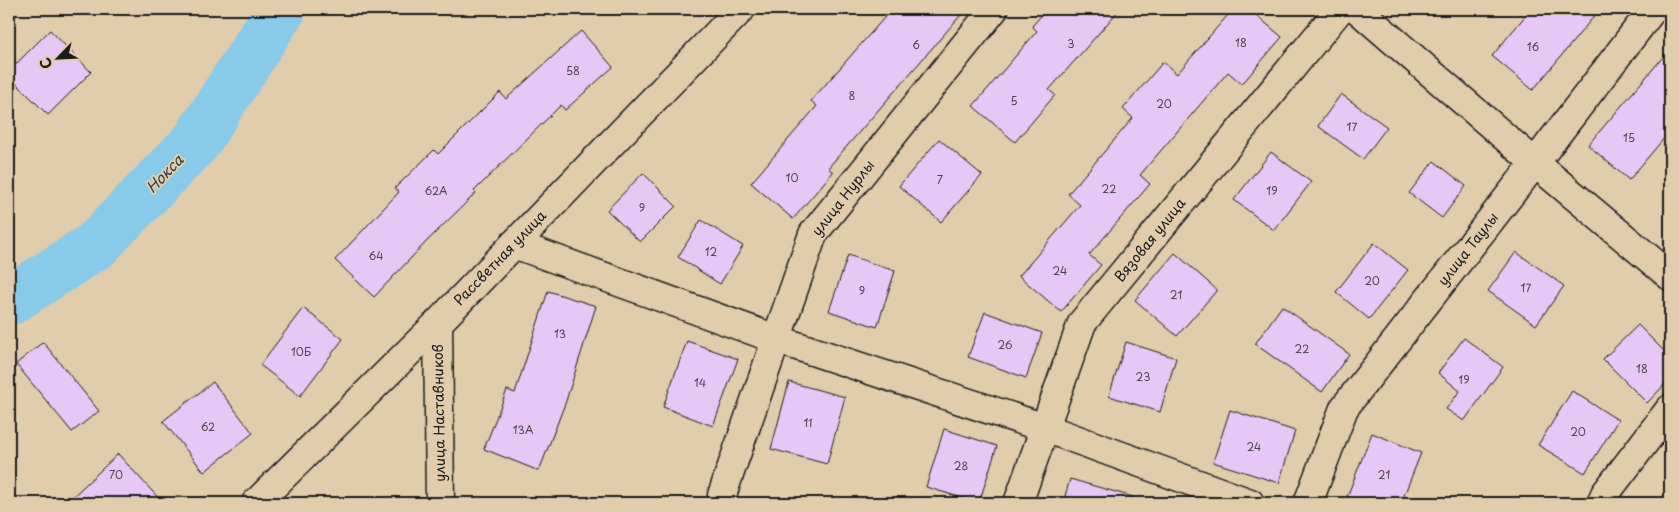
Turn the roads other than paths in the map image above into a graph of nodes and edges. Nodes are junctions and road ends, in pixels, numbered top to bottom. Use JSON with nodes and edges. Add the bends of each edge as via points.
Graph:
{"nodes":[{"id":1,"x":741,"y":9,"type":"edge"},
{"id":2,"x":994,"y":9,"type":"edge"},
{"id":3,"x":1340,"y":9,"type":"edge"},
{"id":4,"x":1357,"y":9,"type":"edge"},
{"id":5,"x":1653,"y":9,"type":"edge"},
{"id":6,"x":1535,"y":164,"type":"junction"},
{"id":7,"x":514,"y":244,"type":"junction"},
{"id":8,"x":1670,"y":276,"type":"edge"},
{"id":9,"x":438,"y":323,"type":"junction"},
{"id":10,"x":776,"y":339,"type":"junction"},
{"id":11,"x":1670,"y":409,"type":"edge"},
{"id":12,"x":1045,"y":428,"type":"junction"},
{"id":13,"x":256,"y":503,"type":"edge"},
{"id":14,"x":440,"y":503,"type":"edge"},
{"id":15,"x":722,"y":503,"type":"edge"},
{"id":16,"x":1018,"y":503,"type":"edge"},
{"id":17,"x":1250,"y":503,"type":"edge"},
{"id":18,"x":1308,"y":503,"type":"edge"},
{"id":19,"x":1601,"y":503,"type":"edge"}],
"edges":[{"from":1,"to":7,"type":"street","name":"Рассветная улица"},
{"from":2,"to":10,"type":"street","name":"улица Нурлы","via":[[813,234]]},
{"from":3,"to":12,"type":"street","name":"Вязовая улица","via":[[1082,323]]},
{"from":4,"to":6,"type":"street"},
{"from":5,"to":6,"type":"street","name":"улица Таулы"},
{"from":6,"to":8,"type":"street"},
{"from":6,"to":18,"type":"street","name":"улица Таулы","via":[[1344,408]]},
{"from":7,"to":9,"type":"street","name":"Рассветная улица"},
{"from":7,"to":10,"type":"street"},
{"from":9,"to":13,"type":"street","name":"Рассветная улица"},
{"from":9,"to":14,"type":"street","name":"улица Наставников"},
{"from":10,"to":12,"type":"street"},
{"from":10,"to":15,"type":"street","name":"улица Нурлы","via":[[722,495]]},
{"from":11,"to":19,"type":"street","via":[[1604,494]]},
{"from":12,"to":16,"type":"street","name":"Вязовая улица"},
{"from":12,"to":17,"type":"street"}]}
